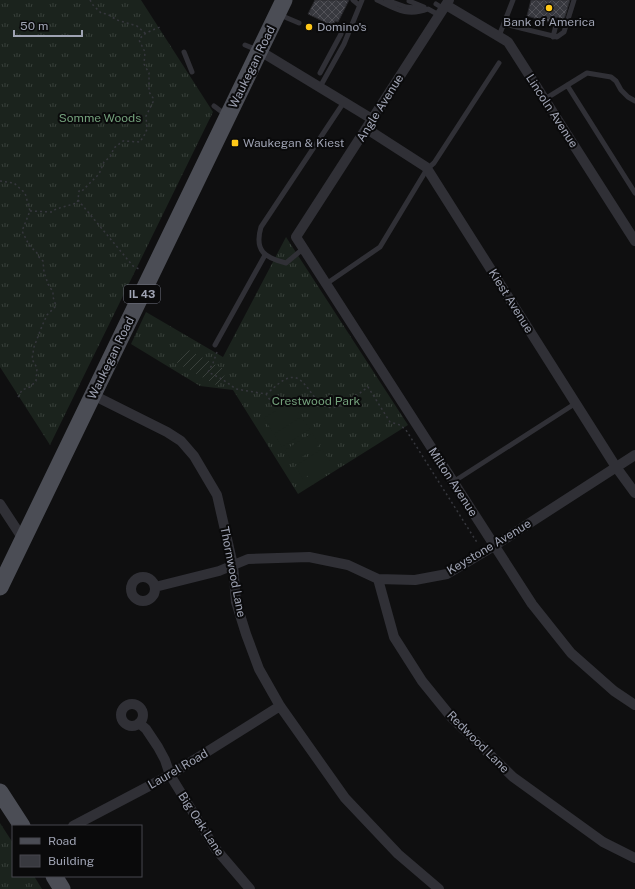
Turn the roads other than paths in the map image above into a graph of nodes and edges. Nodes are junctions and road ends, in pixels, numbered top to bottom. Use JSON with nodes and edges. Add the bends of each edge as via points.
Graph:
{"nodes":[{"id":1,"x":377,"y":0,"type":"edge"},
{"id":2,"x":386,"y":0,"type":"edge"},
{"id":3,"x":409,"y":0,"type":"edge"},
{"id":4,"x":424,"y":0,"type":"edge"},
{"id":5,"x":513,"y":0,"type":"edge"},
{"id":6,"x":574,"y":0,"type":"edge"},
{"id":7,"x":357,"y":3,"type":"edge"},
{"id":8,"x":443,"y":6,"type":"edge"},
{"id":9,"x":281,"y":7,"type":"edge"},
{"id":10,"x":428,"y":9,"type":"junction"},
{"id":11,"x":557,"y":21,"type":"dead end"},
{"id":12,"x":299,"y":23,"type":"dead end"},
{"id":13,"x":504,"y":24,"type":"junction"},
{"id":14,"x":341,"y":34,"type":"dead end"},
{"id":15,"x":499,"y":36,"type":"junction"},
{"id":16,"x":553,"y":37,"type":"junction"},
{"id":17,"x":252,"y":48,"type":"junction"},
{"id":18,"x":184,"y":52,"type":"dead end"},
{"id":19,"x":499,"y":63,"type":"dead end"},
{"id":20,"x":192,"y":72,"type":"dead end"},
{"id":21,"x":320,"y":73,"type":"dead end"},
{"id":22,"x":567,"y":85,"type":"junction"},
{"id":23,"x":320,"y":87,"type":"junction"},
{"id":24,"x":545,"y":99,"type":"junction"},
{"id":25,"x":635,"y":101,"type":"edge"},
{"id":26,"x":344,"y":102,"type":"junction"},
{"id":27,"x":214,"y":106,"type":"dead end"},
{"id":28,"x":228,"y":116,"type":"junction"},
{"id":29,"x":372,"y":119,"type":"junction"},
{"id":30,"x":367,"y":129,"type":"junction"},
{"id":31,"x":428,"y":169,"type":"junction"},
{"id":32,"x":635,"y":193,"type":"edge"},
{"id":33,"x":296,"y":237,"type":"joint"},
{"id":34,"x":635,"y":241,"type":"edge"},
{"id":35,"x":304,"y":248,"type":"junction"},
{"id":36,"x":265,"y":255,"type":"junction"},
{"id":37,"x":326,"y":284,"type":"junction"},
{"id":38,"x":215,"y":345,"type":"road end"},
{"id":39,"x":93,"y":395,"type":"junction"},
{"id":40,"x":576,"y":403,"type":"junction"},
{"id":41,"x":635,"y":455,"type":"edge"},
{"id":42,"x":616,"y":467,"type":"junction"},
{"id":43,"x":453,"y":482,"type":"junction"},
{"id":44,"x":635,"y":493,"type":"edge"},
{"id":45,"x":0,"y":504,"type":"edge"},
{"id":46,"x":23,"y":539,"type":"junction"},
{"id":47,"x":494,"y":546,"type":"junction"},
{"id":48,"x":233,"y":565,"type":"junction"},
{"id":49,"x":378,"y":578,"type":"junction"},
{"id":50,"x":0,"y":587,"type":"edge"},
{"id":51,"x":155,"y":587,"type":"dead end"},
{"id":52,"x":635,"y":705,"type":"edge"},
{"id":53,"x":280,"y":706,"type":"junction"},
{"id":54,"x":139,"y":723,"type":"dead end"},
{"id":55,"x":170,"y":775,"type":"junction"},
{"id":56,"x":0,"y":792,"type":"edge"},
{"id":57,"x":21,"y":825,"type":"edge"},
{"id":58,"x":75,"y":825,"type":"edge"},
{"id":59,"x":635,"y":858,"type":"edge"},
{"id":60,"x":55,"y":877,"type":"edge"},
{"id":61,"x":62,"y":889,"type":"edge"},
{"id":62,"x":250,"y":889,"type":"edge"},
{"id":63,"x":439,"y":889,"type":"edge"}],
"edges":[{"from":1,"to":10,"type":"lane","via":[[406,12],[418,13]]},
{"from":2,"to":10,"type":"lane","via":[[406,7]]},
{"from":3,"to":10,"type":"lane"},
{"from":4,"to":10,"type":"lane","via":[[424,5]]},
{"from":5,"to":13,"type":"lane"},
{"from":6,"to":16,"type":"lane","via":[[564,32]]},
{"from":7,"to":23,"type":"lane","via":[[344,44]]},
{"from":8,"to":10,"type":"lane"},
{"from":8,"to":15,"type":"street","name":"Lincoln Avenue"},
{"from":8,"to":29,"type":"street","name":"Angle Avenue"},
{"from":9,"to":12,"type":"lane"},
{"from":9,"to":17,"type":"main road","name":"Waukegan Road","number":"IL 43"},
{"from":11,"to":16,"type":"lane"},
{"from":13,"to":15,"type":"lane"},
{"from":13,"to":16,"type":"lane"},
{"from":14,"to":21,"type":"lane"},
{"from":15,"to":24,"type":"street","name":"Lincoln Avenue","via":[[508,42]]},
{"from":17,"to":23,"type":"street"},
{"from":17,"to":28,"type":"main road","name":"Waukegan Road","number":"IL 43"},
{"from":18,"to":20,"type":"lane"},
{"from":19,"to":31,"type":"lane"},
{"from":22,"to":24,"type":"lane"},
{"from":22,"to":25,"type":"lane","via":[[588,73],[611,77],[628,97]]},
{"from":22,"to":32,"type":"lane"},
{"from":23,"to":26,"type":"street"},
{"from":24,"to":34,"type":"street","name":"Lincoln Avenue"},
{"from":26,"to":29,"type":"street"},
{"from":26,"to":36,"type":"lane","via":[[261,227],[258,236]]},
{"from":27,"to":28,"type":"lane"},
{"from":28,"to":39,"type":"main road","name":"Waukegan Road","number":"IL 43"},
{"from":29,"to":30,"type":"street","name":"Angle Avenue"},
{"from":30,"to":31,"type":"street","name":"Kiest Avenue"},
{"from":30,"to":33,"type":"street","name":"Angle Avenue"},
{"from":31,"to":37,"type":"lane","via":[[380,247]]},
{"from":31,"to":40,"type":"street","name":"Kiest Avenue"},
{"from":33,"to":35,"type":"street","name":"Milton Avenue"},
{"from":35,"to":36,"type":"lane","via":[[286,263]]},
{"from":35,"to":37,"type":"street","name":"Milton Avenue"},
{"from":36,"to":38,"type":"lane"},
{"from":37,"to":43,"type":"street","name":"Milton Avenue"},
{"from":39,"to":46,"type":"main road","name":"Waukegan Road","number":"IL 43"},
{"from":39,"to":48,"type":"street","name":"Thornwood Lane","via":[[168,432],[181,441],[194,456],[217,496]]},
{"from":40,"to":42,"type":"street","name":"Kiest Avenue"},
{"from":40,"to":43,"type":"lane"},
{"from":41,"to":42,"type":"street","name":"Keystone Avenue"},
{"from":42,"to":44,"type":"street","name":"Kiest Avenue"},
{"from":42,"to":47,"type":"street","name":"Keystone Avenue"},
{"from":43,"to":47,"type":"street","name":"Milton Avenue"},
{"from":45,"to":46,"type":"street"},
{"from":46,"to":50,"type":"main road","name":"Waukegan Road","number":"IL 43"},
{"from":47,"to":49,"type":"street","name":"Keystone Avenue","via":[[447,574],[415,580]]},
{"from":47,"to":52,"type":"street","name":"Milton Avenue","via":[[532,604],[571,653],[614,691]]},
{"from":48,"to":49,"type":"street","name":"Keystone Avenue","via":[[248,559],[309,557],[348,565]]},
{"from":48,"to":51,"type":"street","name":"Keystone Avenue"},
{"from":48,"to":53,"type":"street","name":"Thornwood Lane","via":[[236,602],[246,634],[259,669]]},
{"from":49,"to":59,"type":"street","name":"Redwood Lane","via":[[394,637],[422,681],[452,718],[513,777],[603,842]]},
{"from":53,"to":55,"type":"street","name":"Laurel Road"},
{"from":53,"to":63,"type":"street","name":"Thornwood Lane","via":[[345,798],[398,854]]},
{"from":54,"to":55,"type":"street","name":"Big Oak Lane","via":[[158,747]]},
{"from":55,"to":58,"type":"street","name":"Laurel Road"},
{"from":55,"to":62,"type":"street","name":"Big Oak Lane","via":[[215,848]]},
{"from":56,"to":57,"type":"main road"},
{"from":60,"to":61,"type":"main road"}]}
